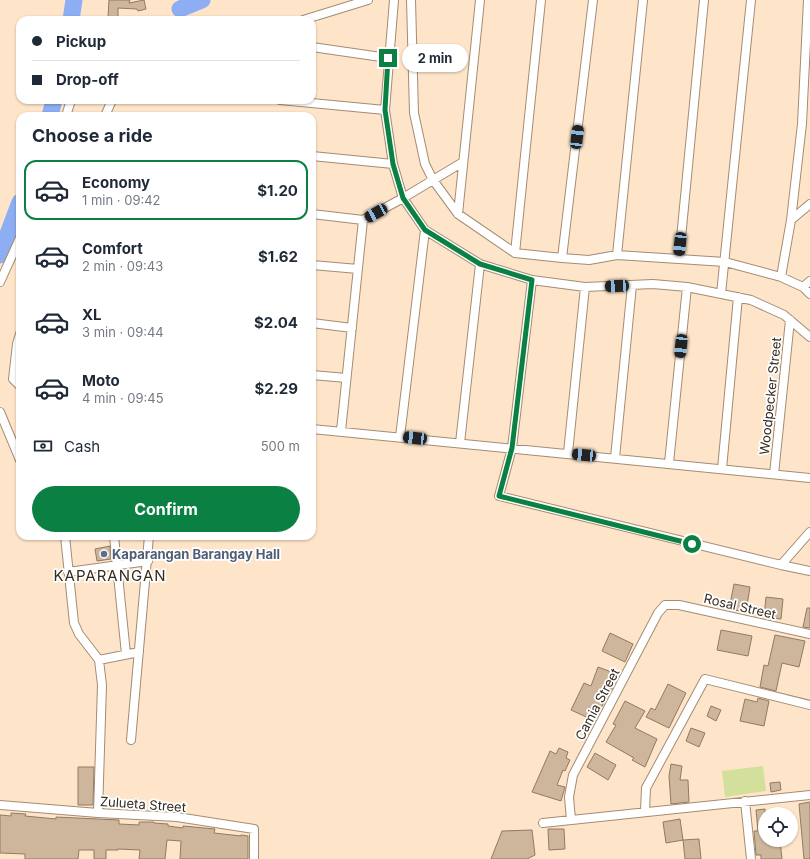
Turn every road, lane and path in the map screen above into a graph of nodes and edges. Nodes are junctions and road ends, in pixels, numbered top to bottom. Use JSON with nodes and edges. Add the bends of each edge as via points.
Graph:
{"nodes":[{"id":1,"x":368,"y":0,"type":"edge"},
{"id":2,"x":394,"y":0,"type":"edge"},
{"id":3,"x":411,"y":0,"type":"edge"},
{"id":4,"x":480,"y":0,"type":"edge"},
{"id":5,"x":540,"y":0,"type":"edge"},
{"id":6,"x":593,"y":0,"type":"edge"},
{"id":7,"x":643,"y":0,"type":"edge"},
{"id":8,"x":704,"y":0,"type":"edge"},
{"id":9,"x":751,"y":0,"type":"edge"},
{"id":10,"x":808,"y":0,"type":"edge"},
{"id":11,"x":316,"y":16,"type":"edge"},
{"id":12,"x":316,"y":48,"type":"edge"},
{"id":13,"x":388,"y":58,"type":"junction"},
{"id":14,"x":316,"y":103,"type":"edge"},
{"id":15,"x":385,"y":110,"type":"junction"},
{"id":16,"x":802,"y":124,"type":"junction"},
{"id":17,"x":810,"y":129,"type":"edge"},
{"id":18,"x":316,"y":156,"type":"edge"},
{"id":19,"x":463,"y":162,"type":"junction"},
{"id":20,"x":393,"y":164,"type":"junction"},
{"id":21,"x":432,"y":180,"type":"junction"},
{"id":22,"x":403,"y":198,"type":"junction"},
{"id":23,"x":810,"y":204,"type":"edge"},
{"id":24,"x":316,"y":214,"type":"edge"},
{"id":25,"x":458,"y":214,"type":"junction"},
{"id":26,"x":363,"y":220,"type":"junction"},
{"id":27,"x":791,"y":220,"type":"junction"},
{"id":28,"x":425,"y":230,"type":"junction"},
{"id":29,"x":16,"y":247,"type":"edge"},
{"id":30,"x":515,"y":253,"type":"junction"},
{"id":31,"x":617,"y":255,"type":"junction"},
{"id":32,"x":562,"y":258,"type":"junction"},
{"id":33,"x":679,"y":259,"type":"junction"},
{"id":34,"x":725,"y":262,"type":"junction"},
{"id":35,"x":480,"y":264,"type":"junction"},
{"id":36,"x":316,"y":265,"type":"edge"},
{"id":37,"x":358,"y":269,"type":"junction"},
{"id":38,"x":781,"y":277,"type":"junction"},
{"id":39,"x":532,"y":280,"type":"junction"},
{"id":40,"x":810,"y":281,"type":"edge"},
{"id":41,"x":0,"y":282,"type":"edge"},
{"id":42,"x":632,"y":285,"type":"junction"},
{"id":43,"x":585,"y":287,"type":"junction"},
{"id":44,"x":687,"y":287,"type":"junction"},
{"id":45,"x":803,"y":287,"type":"junction"},
{"id":46,"x":721,"y":294,"type":"junction"},
{"id":47,"x":810,"y":294,"type":"edge"},
{"id":48,"x":738,"y":298,"type":"junction"},
{"id":49,"x":790,"y":320,"type":"junction"},
{"id":50,"x":316,"y":324,"type":"edge"},
{"id":51,"x":352,"y":328,"type":"junction"},
{"id":52,"x":810,"y":337,"type":"edge"},
{"id":53,"x":16,"y":362,"type":"edge"},
{"id":54,"x":316,"y":375,"type":"edge"},
{"id":55,"x":346,"y":378,"type":"junction"},
{"id":56,"x":16,"y":381,"type":"edge"},
{"id":57,"x":0,"y":412,"type":"edge"},
{"id":58,"x":316,"y":428,"type":"edge"},
{"id":59,"x":341,"y":431,"type":"junction"},
{"id":60,"x":400,"y":437,"type":"junction"},
{"id":61,"x":460,"y":443,"type":"junction"},
{"id":62,"x":512,"y":448,"type":"junction"},
{"id":63,"x":16,"y":450,"type":"edge"},
{"id":64,"x":568,"y":454,"type":"junction"},
{"id":65,"x":615,"y":458,"type":"junction"},
{"id":66,"x":669,"y":464,"type":"junction"},
{"id":67,"x":722,"y":469,"type":"junction"},
{"id":68,"x":774,"y":474,"type":"junction"},
{"id":69,"x":810,"y":478,"type":"edge"},
{"id":70,"x":810,"y":532,"type":"edge"},
{"id":71,"x":65,"y":540,"type":"edge"},
{"id":72,"x":114,"y":540,"type":"edge"},
{"id":73,"x":149,"y":540,"type":"edge"},
{"id":74,"x":148,"y":560,"type":"junction"},
{"id":75,"x":117,"y":564,"type":"junction"},
{"id":76,"x":781,"y":566,"type":"junction"},
{"id":77,"x":810,"y":571,"type":"edge"},
{"id":78,"x":68,"y":572,"type":"junction"},
{"id":79,"x":665,"y":604,"type":"joint"},
{"id":80,"x":810,"y":634,"type":"edge"},
{"id":81,"x":139,"y":652,"type":"junction"},
{"id":82,"x":126,"y":654,"type":"junction"},
{"id":83,"x":99,"y":660,"type":"junction"},
{"id":84,"x":810,"y":705,"type":"edge"},
{"id":85,"x":131,"y":740,"type":"dead end"},
{"id":86,"x":810,"y":795,"type":"edge"},
{"id":87,"x":745,"y":801,"type":"junction"},
{"id":88,"x":0,"y":805,"type":"edge"},
{"id":89,"x":645,"y":811,"type":"junction"},
{"id":90,"x":98,"y":814,"type":"junction"},
{"id":91,"x":572,"y":820,"type":"junction"},
{"id":92,"x":543,"y":823,"type":"dead end"},
{"id":93,"x":254,"y":859,"type":"edge"},
{"id":94,"x":751,"y":859,"type":"edge"}],
"edges":[{"from":1,"to":11,"type":"street"},
{"from":2,"to":13,"type":"street"},
{"from":3,"to":21,"type":"street","via":[[414,113],[425,164]]},
{"from":4,"to":19,"type":"street"},
{"from":5,"to":30,"type":"street"},
{"from":6,"to":32,"type":"street"},
{"from":7,"to":31,"type":"street"},
{"from":8,"to":33,"type":"street"},
{"from":9,"to":34,"type":"street"},
{"from":10,"to":16,"type":"street"},
{"from":12,"to":13,"type":"street"},
{"from":13,"to":15,"type":"street"},
{"from":14,"to":15,"type":"street"},
{"from":15,"to":20,"type":"street"},
{"from":16,"to":17,"type":"street"},
{"from":16,"to":27,"type":"street"},
{"from":18,"to":20,"type":"street"},
{"from":19,"to":21,"type":"street"},
{"from":19,"to":25,"type":"street"},
{"from":20,"to":22,"type":"street"},
{"from":21,"to":22,"type":"street"},
{"from":21,"to":25,"type":"street"},
{"from":22,"to":26,"type":"street"},
{"from":22,"to":28,"type":"street"},
{"from":23,"to":27,"type":"street"},
{"from":24,"to":26,"type":"street"},
{"from":25,"to":30,"type":"street"},
{"from":26,"to":37,"type":"street"},
{"from":27,"to":38,"type":"street"},
{"from":28,"to":35,"type":"street"},
{"from":28,"to":60,"type":"street"},
{"from":29,"to":41,"type":"street"},
{"from":30,"to":32,"type":"street"},
{"from":31,"to":32,"type":"street","via":[[590,260]]},
{"from":31,"to":33,"type":"street"},
{"from":33,"to":34,"type":"street"},
{"from":34,"to":38,"type":"street"},
{"from":34,"to":46,"type":"street"},
{"from":35,"to":39,"type":"street"},
{"from":35,"to":61,"type":"street"},
{"from":36,"to":37,"type":"street"},
{"from":37,"to":51,"type":"street"},
{"from":38,"to":45,"type":"street"},
{"from":39,"to":43,"type":"street"},
{"from":39,"to":62,"type":"street"},
{"from":40,"to":45,"type":"street"},
{"from":42,"to":43,"type":"street"},
{"from":42,"to":44,"type":"street"},
{"from":42,"to":65,"type":"street"},
{"from":43,"to":64,"type":"street"},
{"from":44,"to":46,"type":"street"},
{"from":44,"to":66,"type":"street"},
{"from":45,"to":47,"type":"street"},
{"from":46,"to":48,"type":"street"},
{"from":48,"to":49,"type":"street","via":[[751,300]]},
{"from":48,"to":67,"type":"street"},
{"from":49,"to":52,"type":"street"},
{"from":49,"to":68,"type":"street","name":"Woodpecker Street"},
{"from":50,"to":51,"type":"street"},
{"from":51,"to":55,"type":"street"},
{"from":53,"to":56,"type":"street","via":[[13,378]]},
{"from":54,"to":55,"type":"street"},
{"from":55,"to":59,"type":"street"},
{"from":57,"to":63,"type":"street"},
{"from":58,"to":59,"type":"street"},
{"from":59,"to":60,"type":"street"},
{"from":60,"to":61,"type":"street"},
{"from":61,"to":62,"type":"street"},
{"from":62,"to":64,"type":"street"},
{"from":62,"to":76,"type":"street","via":[[499,496]]},
{"from":64,"to":65,"type":"street"},
{"from":65,"to":66,"type":"street"},
{"from":66,"to":67,"type":"street"},
{"from":67,"to":68,"type":"street"},
{"from":68,"to":69,"type":"street"},
{"from":70,"to":76,"type":"street"},
{"from":71,"to":78,"type":"street"},
{"from":72,"to":75,"type":"street"},
{"from":73,"to":74,"type":"street"},
{"from":74,"to":75,"type":"street"},
{"from":74,"to":81,"type":"street"},
{"from":75,"to":78,"type":"street"},
{"from":75,"to":82,"type":"street"},
{"from":76,"to":77,"type":"street"},
{"from":78,"to":83,"type":"street","via":[[74,623],[79,634]]},
{"from":79,"to":80,"type":"street","name":"Rosal Street"},
{"from":79,"to":91,"type":"street","name":"Camia Street","via":[[573,775],[569,798]]},
{"from":81,"to":82,"type":"street"},
{"from":81,"to":85,"type":"street"},
{"from":82,"to":83,"type":"street"},
{"from":83,"to":90,"type":"street","via":[[102,685]]},
{"from":84,"to":89,"type":"street","via":[[705,679],[646,788]]},
{"from":86,"to":87,"type":"street"},
{"from":87,"to":89,"type":"street"},
{"from":87,"to":94,"type":"street"},
{"from":88,"to":90,"type":"street","name":"Zulueta Street"},
{"from":89,"to":91,"type":"street"},
{"from":90,"to":93,"type":"street","name":"Zulueta Street","via":[[177,817],[254,829]]},
{"from":91,"to":92,"type":"street"}]}
